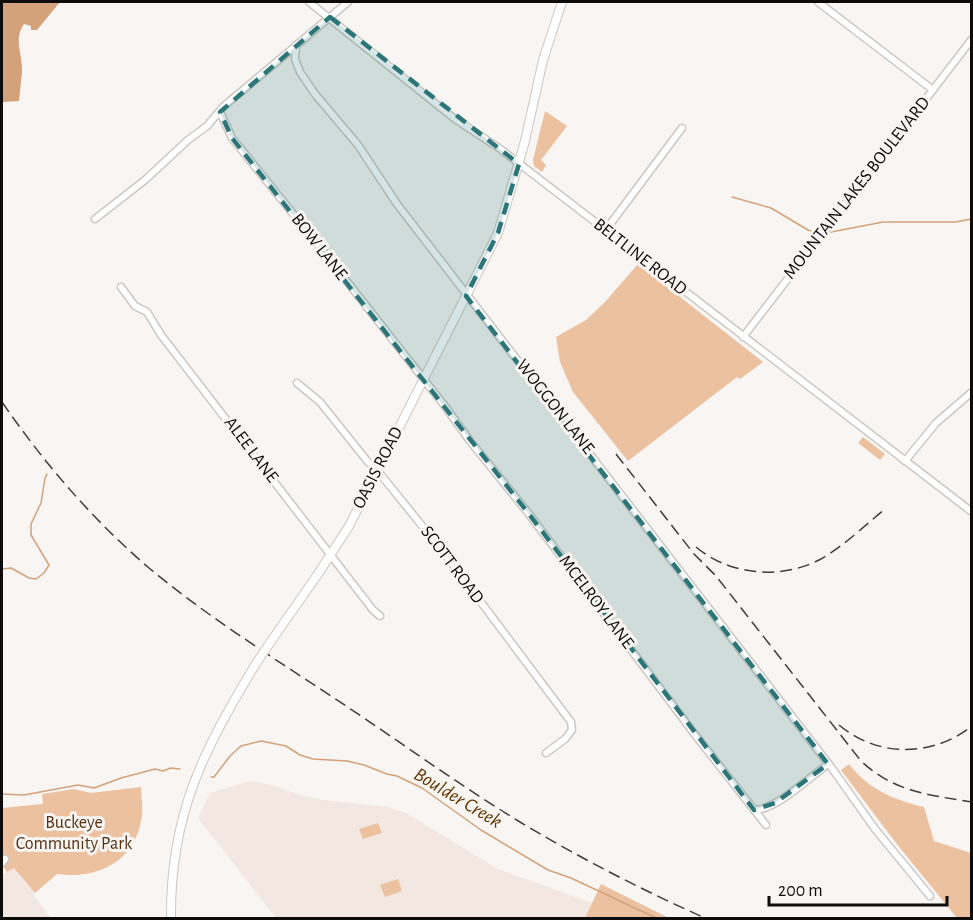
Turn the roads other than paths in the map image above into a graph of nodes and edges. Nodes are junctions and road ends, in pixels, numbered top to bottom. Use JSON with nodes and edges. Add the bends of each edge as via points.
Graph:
{"nodes":[{"id":1,"x":309,"y":2,"type":"edge"},
{"id":2,"x":348,"y":2,"type":"edge"},
{"id":3,"x":562,"y":2,"type":"edge"},
{"id":4,"x":818,"y":2,"type":"edge"},
{"id":5,"x":330,"y":17,"type":"junction"},
{"id":6,"x":972,"y":39,"type":"edge"},
{"id":7,"x":296,"y":45,"type":"junction"},
{"id":8,"x":933,"y":90,"type":"junction"},
{"id":9,"x":220,"y":112,"type":"junction"},
{"id":10,"x":682,"y":128,"type":"dead end"},
{"id":11,"x":519,"y":164,"type":"junction"},
{"id":12,"x":94,"y":219,"type":"dead end"},
{"id":13,"x":605,"y":231,"type":"junction"},
{"id":14,"x":121,"y":287,"type":"dead end"},
{"id":15,"x":466,"y":296,"type":"junction"},
{"id":16,"x":743,"y":337,"type":"junction"},
{"id":17,"x":423,"y":380,"type":"junction"},
{"id":18,"x":297,"y":382,"type":"dead end"},
{"id":19,"x":972,"y":393,"type":"edge"},
{"id":20,"x":905,"y":461,"type":"junction"},
{"id":21,"x":377,"y":470,"type":"junction"},
{"id":22,"x":972,"y":512,"type":"edge"},
{"id":23,"x":331,"y":555,"type":"junction"},
{"id":24,"x":380,"y":616,"type":"dead end"},
{"id":25,"x":546,"y":753,"type":"dead end"},
{"id":26,"x":828,"y":764,"type":"junction"},
{"id":27,"x":754,"y":810,"type":"junction"},
{"id":28,"x":766,"y":825,"type":"dead end"},
{"id":29,"x":930,"y":897,"type":"dead end"},
{"id":30,"x":171,"y":918,"type":"edge"}],
"edges":[{"from":1,"to":5,"type":"street","name":"BELTLINE ROAD"},
{"from":2,"to":5,"type":"street"},
{"from":3,"to":11,"type":"main road","name":"OASIS ROAD","via":[[543,60]]},
{"from":4,"to":8,"type":"street"},
{"from":5,"to":7,"type":"street"},
{"from":5,"to":11,"type":"street","name":"BELTLINE ROAD"},
{"from":6,"to":8,"type":"street","name":"MOUNTAIN LAKES BOULEVARD"},
{"from":7,"to":9,"type":"street"},
{"from":7,"to":15,"type":"street","name":"WOGGON LANE","via":[[295,59],[300,72],[358,145]]},
{"from":8,"to":16,"type":"street","name":"MOUNTAIN LAKES BOULEVARD"},
{"from":9,"to":12,"type":"street"},
{"from":9,"to":17,"type":"street","name":"BOW LANE","via":[[232,138]]},
{"from":10,"to":13,"type":"street"},
{"from":11,"to":13,"type":"street","name":"BELTLINE ROAD"},
{"from":11,"to":15,"type":"main road","name":"OASIS ROAD","via":[[500,227]]},
{"from":13,"to":16,"type":"street","name":"BELTLINE ROAD"},
{"from":14,"to":23,"type":"street","name":"ALEE LANE","via":[[135,306],[147,312]]},
{"from":15,"to":17,"type":"main road","name":"OASIS ROAD"},
{"from":15,"to":26,"type":"street","name":"WOGGON LANE"},
{"from":16,"to":20,"type":"street","name":"BELTLINE ROAD"},
{"from":17,"to":21,"type":"main road","name":"OASIS ROAD"},
{"from":17,"to":27,"type":"street","name":"MCELROY LANE"},
{"from":18,"to":21,"type":"street","name":"SCOTT ROAD","via":[[320,402]]},
{"from":19,"to":20,"type":"street","via":[[936,423]]},
{"from":20,"to":22,"type":"street","name":"BELTLINE ROAD"},
{"from":21,"to":23,"type":"main road","name":"OASIS ROAD"},
{"from":21,"to":25,"type":"street","name":"SCOTT ROAD","via":[[572,722],[572,730],[565,739]]},
{"from":23,"to":24,"type":"street","name":"ALEE LANE"},
{"from":23,"to":30,"type":"main road","name":"OASIS ROAD","bridge":true,"via":[[257,662],[219,726],[189,792],[175,855]]},
{"from":26,"to":27,"type":"street","via":[[775,803]]},
{"from":26,"to":29,"type":"street","name":"WOGGON LANE"},
{"from":27,"to":28,"type":"street","name":"MCELROY LANE"}]}
